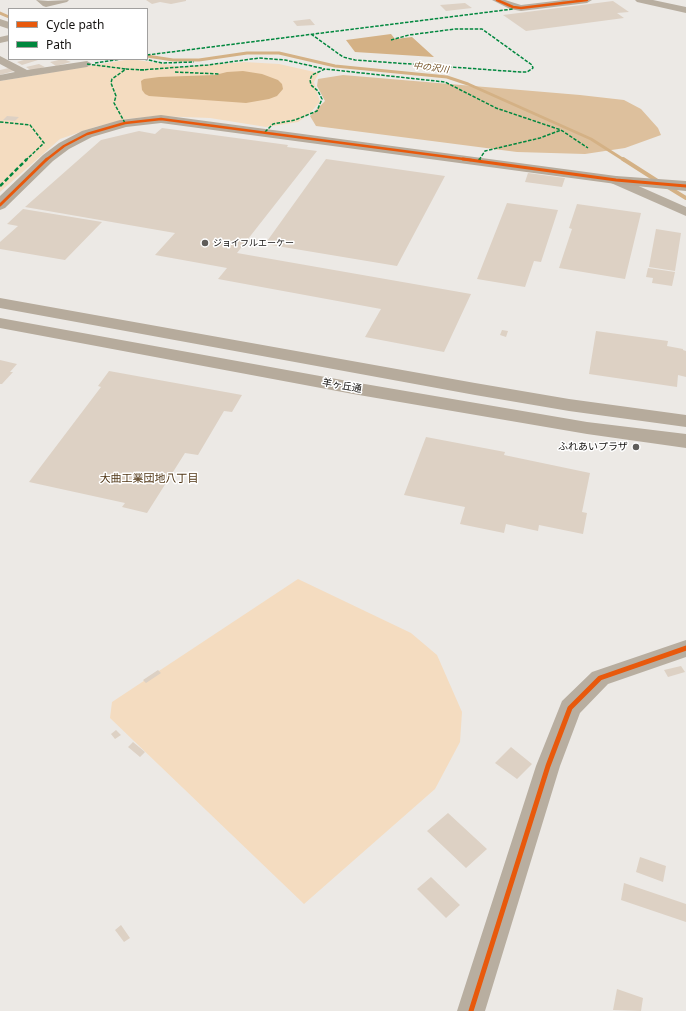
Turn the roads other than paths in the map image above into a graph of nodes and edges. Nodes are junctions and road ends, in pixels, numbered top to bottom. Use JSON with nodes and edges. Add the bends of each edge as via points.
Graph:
{"nodes":[{"id":1,"x":41,"y":0,"type":"edge"},
{"id":2,"x":64,"y":0,"type":"edge"},
{"id":3,"x":497,"y":0,"type":"edge"},
{"id":4,"x":587,"y":0,"type":"edge"},
{"id":5,"x":640,"y":0,"type":"edge"},
{"id":6,"x":686,"y":10,"type":"edge"},
{"id":7,"x":0,"y":59,"type":"edge"},
{"id":8,"x":79,"y":60,"type":"edge"},
{"id":9,"x":25,"y":74,"type":"junction"},
{"id":10,"x":0,"y":78,"type":"edge"},
{"id":11,"x":616,"y":180,"type":"junction"},
{"id":12,"x":686,"y":186,"type":"edge"},
{"id":13,"x":0,"y":205,"type":"edge"},
{"id":14,"x":686,"y":212,"type":"edge"},
{"id":15,"x":0,"y":303,"type":"edge"},
{"id":16,"x":0,"y":323,"type":"edge"},
{"id":17,"x":686,"y":421,"type":"edge"},
{"id":18,"x":686,"y":441,"type":"edge"},
{"id":19,"x":686,"y":648,"type":"edge"},
{"id":20,"x":471,"y":1011,"type":"edge"}],
"edges":[{"from":1,"to":2,"type":"street","via":[[46,4]]},
{"from":3,"to":4,"type":"street","via":[[521,8]]},
{"from":5,"to":6,"type":"street"},
{"from":7,"to":9,"type":"street"},
{"from":8,"to":9,"type":"street","via":[[87,64]]},
{"from":9,"to":10,"type":"street"},
{"from":11,"to":12,"type":"main road"},
{"from":11,"to":13,"type":"main road","via":[[161,119],[125,123],[87,134],[64,146],[48,158]]},
{"from":11,"to":14,"type":"street"},
{"from":15,"to":17,"type":"main road","name":"羊ヶ丘通","via":[[569,405]]},
{"from":16,"to":18,"type":"main road","name":"羊ヶ丘通","via":[[353,388],[587,428]]},
{"from":19,"to":20,"type":"street","via":[[600,678],[570,708],[548,766]]}]}
